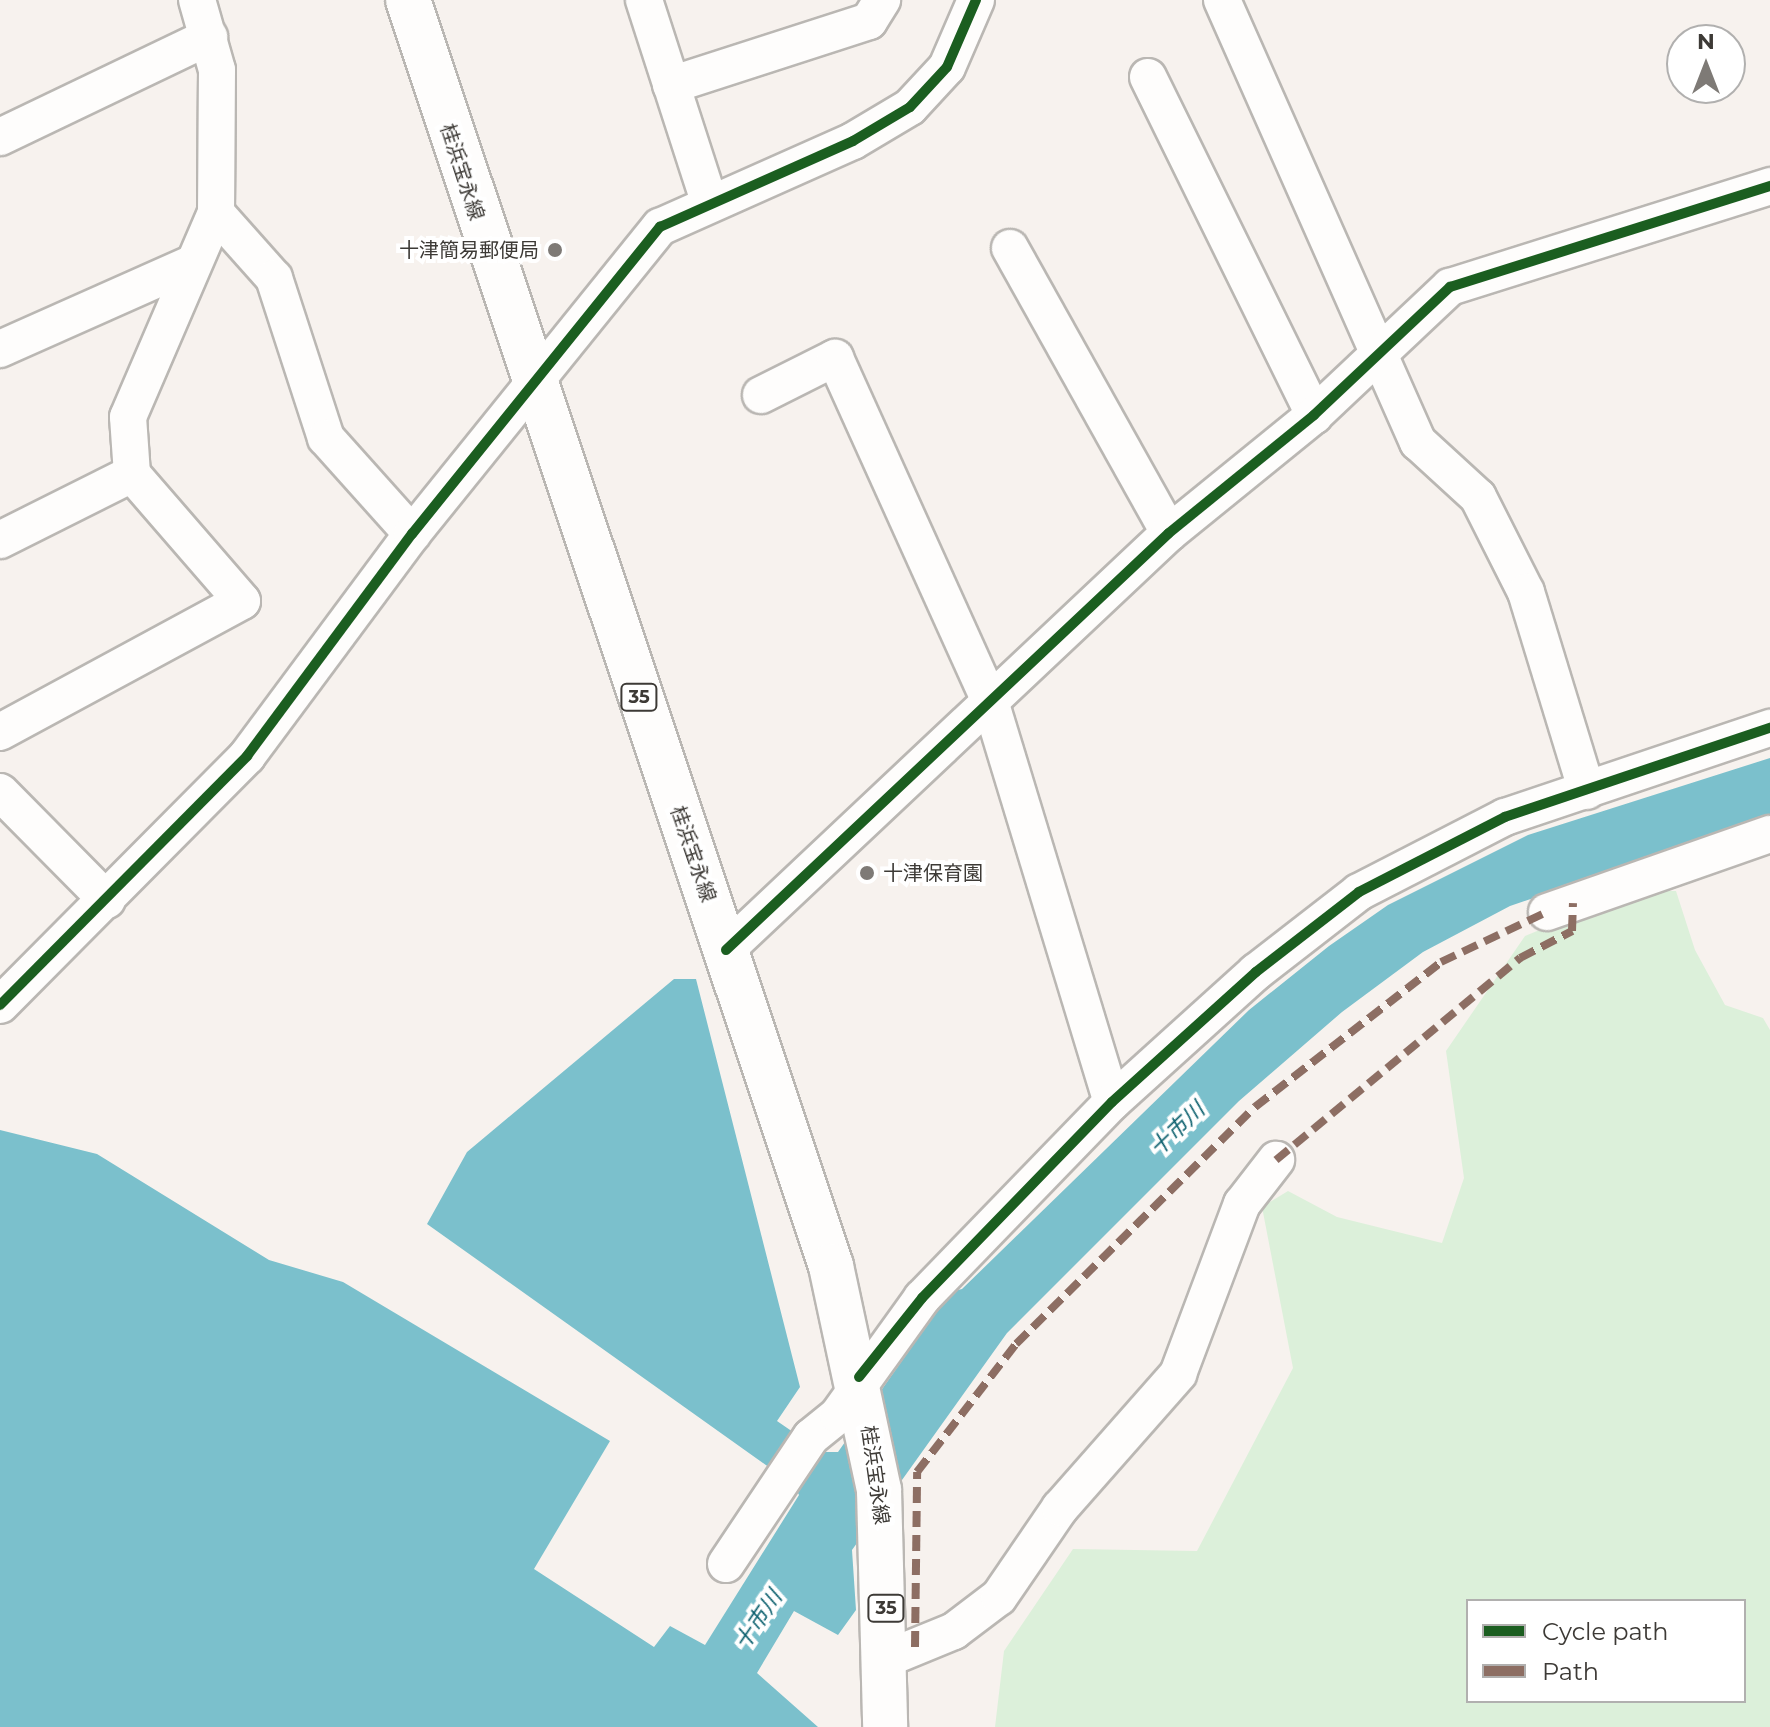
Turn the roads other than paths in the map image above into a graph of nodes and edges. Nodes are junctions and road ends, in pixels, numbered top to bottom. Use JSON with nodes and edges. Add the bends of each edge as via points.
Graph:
{"nodes":[{"id":1,"x":197,"y":0,"type":"edge"},
{"id":2,"x":408,"y":0,"type":"edge"},
{"id":3,"x":644,"y":0,"type":"edge"},
{"id":4,"x":882,"y":0,"type":"edge"},
{"id":5,"x":976,"y":0,"type":"edge"},
{"id":6,"x":1222,"y":0,"type":"edge"},
{"id":7,"x":209,"y":37,"type":"junction"},
{"id":8,"x":1148,"y":77,"type":"dead end"},
{"id":9,"x":671,"y":85,"type":"junction"},
{"id":10,"x":0,"y":137,"type":"edge"},
{"id":11,"x":1770,"y":186,"type":"edge"},
{"id":12,"x":710,"y":204,"type":"junction"},
{"id":13,"x":216,"y":213,"type":"junction"},
{"id":14,"x":1010,"y":248,"type":"dead end"},
{"id":15,"x":193,"y":263,"type":"junction"},
{"id":16,"x":0,"y":349,"type":"edge"},
{"id":17,"x":1377,"y":352,"type":"junction"},
{"id":18,"x":532,"y":385,"type":"junction"},
{"id":19,"x":761,"y":395,"type":"dead end"},
{"id":20,"x":1314,"y":415,"type":"junction"},
{"id":21,"x":132,"y":474,"type":"junction"},
{"id":22,"x":1169,"y":533,"type":"junction"},
{"id":23,"x":412,"y":534,"type":"junction"},
{"id":24,"x":0,"y":540,"type":"edge"},
{"id":25,"x":990,"y":701,"type":"junction"},
{"id":26,"x":1770,"y":728,"type":"edge"},
{"id":27,"x":0,"y":732,"type":"edge"},
{"id":28,"x":1587,"y":791,"type":"junction"},
{"id":29,"x":0,"y":792,"type":"edge"},
{"id":30,"x":1770,"y":834,"type":"edge"},
{"id":31,"x":107,"y":900,"type":"junction"},
{"id":32,"x":1547,"y":912,"type":"dead end"},
{"id":33,"x":726,"y":950,"type":"junction"},
{"id":34,"x":0,"y":1005,"type":"edge"},
{"id":35,"x":1112,"y":1102,"type":"junction"},
{"id":36,"x":1276,"y":1160,"type":"dead end"},
{"id":37,"x":861,"y":1386,"type":"junction"},
{"id":38,"x":726,"y":1564,"type":"dead end"},
{"id":39,"x":888,"y":1658,"type":"junction"},
{"id":40,"x":885,"y":1727,"type":"edge"}],
"edges":[{"from":1,"to":7,"type":"street"},
{"from":2,"to":18,"type":"main road","name":"桂浜宝永線","number":"35"},
{"from":3,"to":9,"type":"street"},
{"from":4,"to":9,"type":"street","via":[[869,21]]},
{"from":5,"to":12,"type":"street","via":[[947,67],[910,107],[853,141]]},
{"from":6,"to":17,"type":"street"},
{"from":7,"to":10,"type":"street"},
{"from":7,"to":13,"type":"street","via":[[217,70]]},
{"from":8,"to":20,"type":"street"},
{"from":9,"to":12,"type":"street"},
{"from":11,"to":17,"type":"street","via":[[1450,287]]},
{"from":12,"to":18,"type":"street","via":[[660,227]]},
{"from":13,"to":15,"type":"street"},
{"from":13,"to":23,"type":"street","via":[[274,278],[326,438]]},
{"from":14,"to":22,"type":"street"},
{"from":15,"to":16,"type":"street"},
{"from":15,"to":21,"type":"street","via":[[128,417]]},
{"from":17,"to":20,"type":"street"},
{"from":17,"to":28,"type":"street","via":[[1418,442],[1478,497],[1526,592]]},
{"from":18,"to":23,"type":"street"},
{"from":18,"to":33,"type":"main road","name":"桂浜宝永線","number":"35"},
{"from":19,"to":25,"type":"street","via":[[835,358]]},
{"from":20,"to":22,"type":"street"},
{"from":21,"to":24,"type":"street"},
{"from":21,"to":27,"type":"street","via":[[242,601]]},
{"from":22,"to":25,"type":"street"},
{"from":23,"to":31,"type":"street","via":[[247,756]]},
{"from":25,"to":33,"type":"street"},
{"from":25,"to":35,"type":"street"},
{"from":26,"to":28,"type":"street"},
{"from":28,"to":35,"type":"street","via":[[1505,817],[1359,892],[1256,972]]},
{"from":29,"to":31,"type":"street"},
{"from":30,"to":32,"type":"street"},
{"from":31,"to":34,"type":"street"},
{"from":33,"to":37,"type":"main road","name":"桂浜宝永線","number":"35","via":[[831,1266]]},
{"from":35,"to":37,"type":"street","via":[[922,1298]]},
{"from":36,"to":39,"type":"street","via":[[1242,1204],[1178,1374],[1060,1508],[999,1597],[954,1631]]},
{"from":37,"to":38,"type":"street","via":[[811,1437]]},
{"from":37,"to":39,"type":"main road","name":"桂浜宝永線","number":"35","via":[[879,1490]]},
{"from":39,"to":40,"type":"main road","name":"桂浜宝永線","number":"35"}]}
